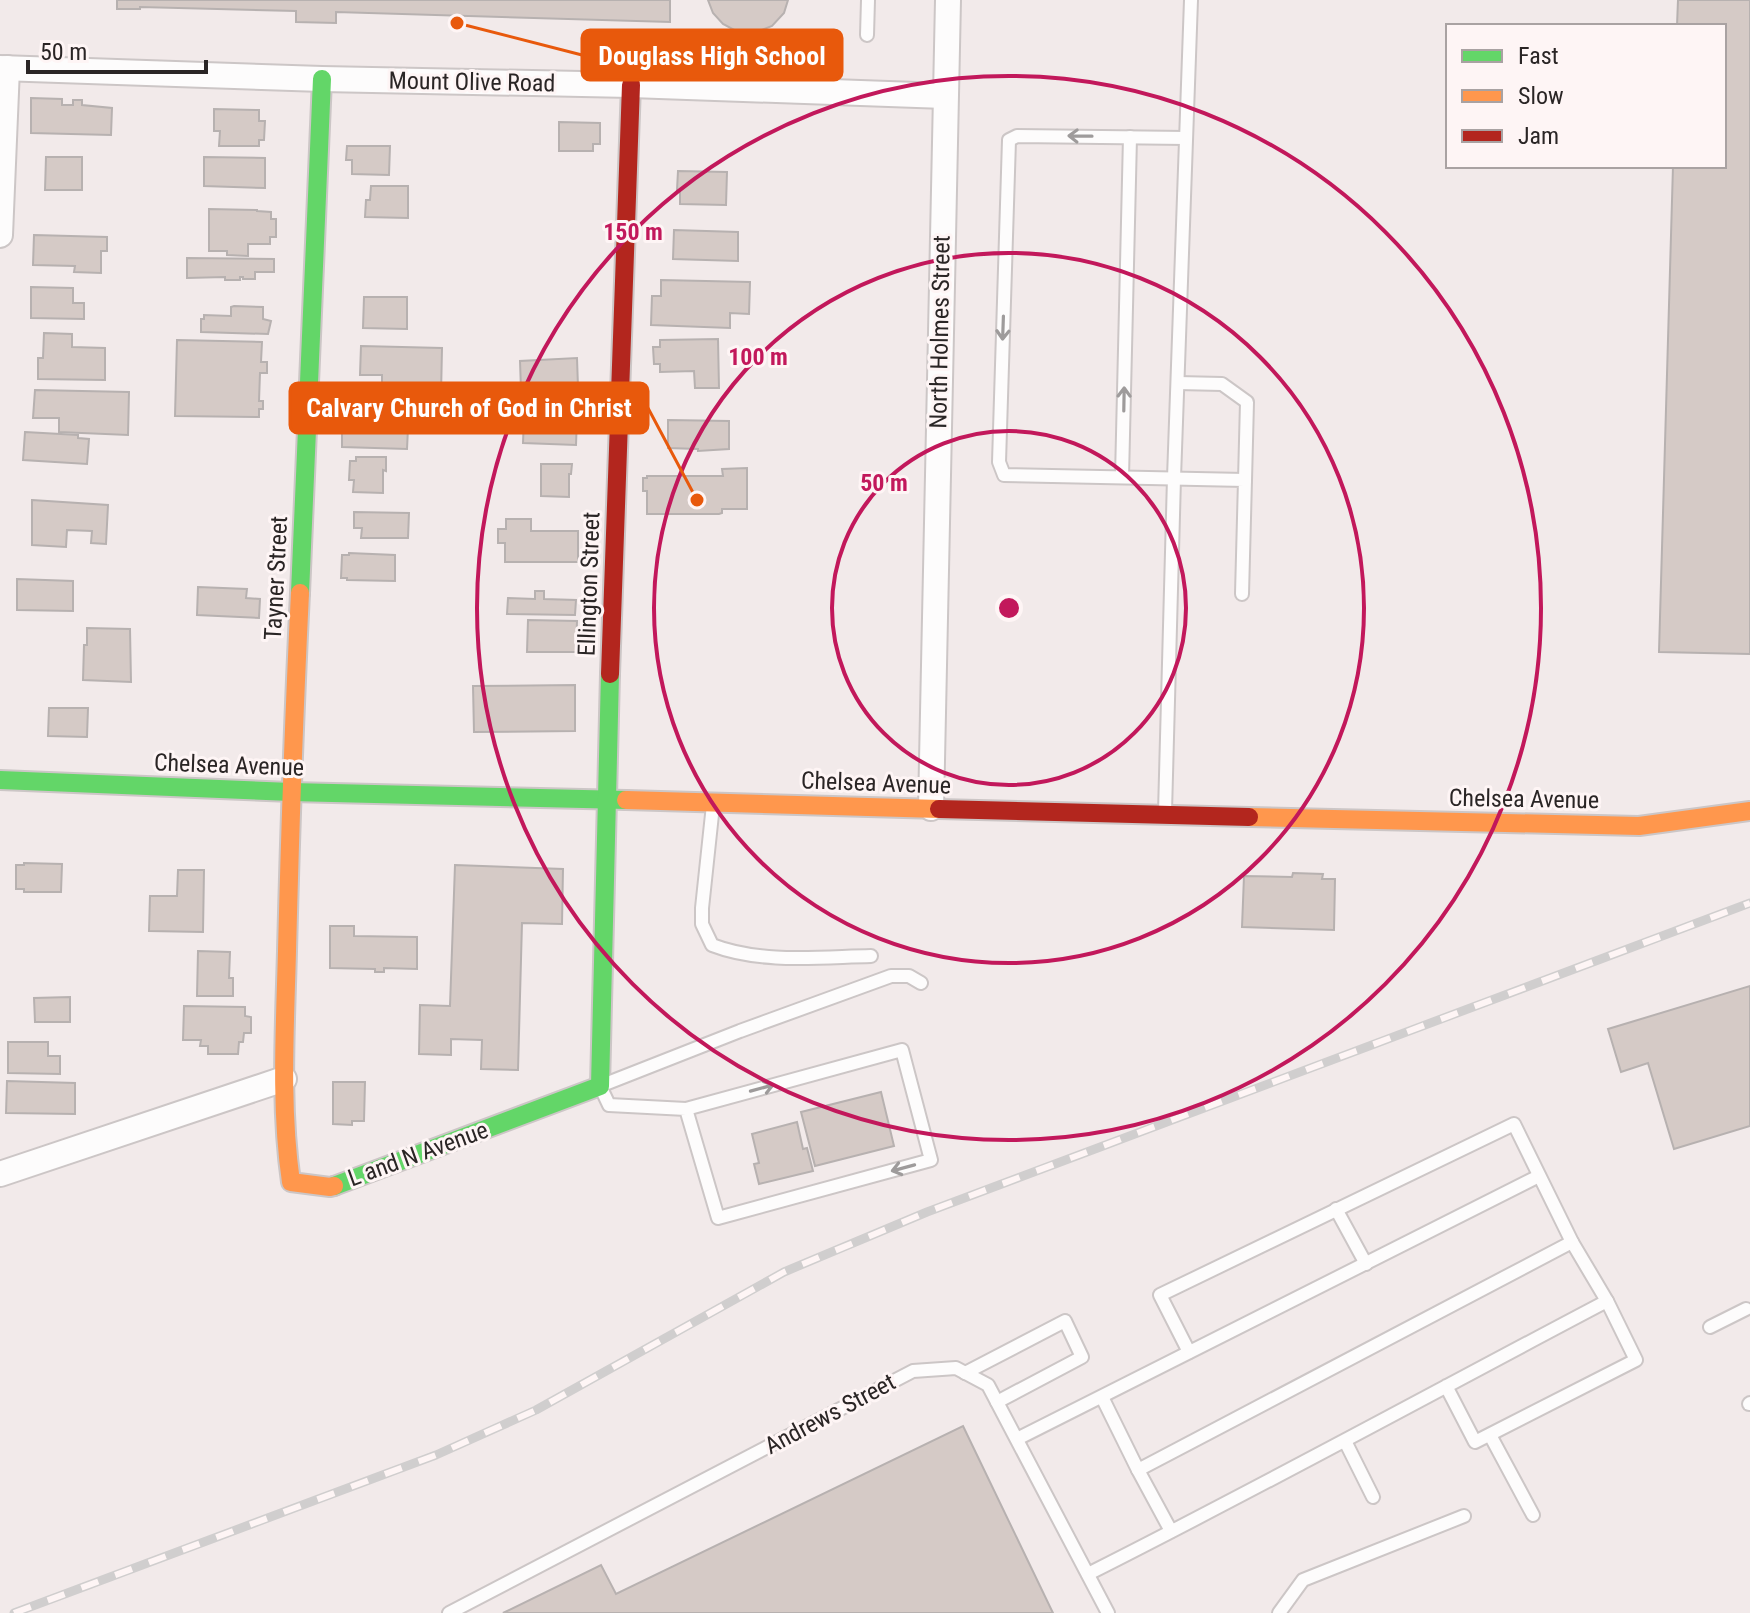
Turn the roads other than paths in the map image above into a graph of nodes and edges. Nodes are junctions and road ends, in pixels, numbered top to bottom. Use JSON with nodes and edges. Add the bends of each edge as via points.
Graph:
{"nodes":[{"id":1,"x":868,"y":0,"type":"edge"},
{"id":2,"x":948,"y":0,"type":"edge"},
{"id":3,"x":1191,"y":0,"type":"edge"},
{"id":4,"x":867,"y":35,"type":"dead end"},
{"id":5,"x":3,"y":68,"type":"edge"},
{"id":6,"x":322,"y":79,"type":"junction"},
{"id":7,"x":631,"y":85,"type":"junction"},
{"id":8,"x":945,"y":96,"type":"junction"},
{"id":9,"x":1130,"y":137,"type":"junction"},
{"id":10,"x":1186,"y":138,"type":"junction"},
{"id":11,"x":0,"y":235,"type":"edge"},
{"id":12,"x":1178,"y":383,"type":"junction"},
{"id":13,"x":1122,"y":477,"type":"junction"},
{"id":14,"x":1174,"y":478,"type":"junction"},
{"id":15,"x":1245,"y":480,"type":"junction"},
{"id":16,"x":1242,"y":594,"type":"dead end"},
{"id":17,"x":0,"y":780,"type":"edge"},
{"id":18,"x":291,"y":792,"type":"junction"},
{"id":19,"x":606,"y":799,"type":"junction"},
{"id":20,"x":713,"y":802,"type":"junction"},
{"id":21,"x":931,"y":808,"type":"junction"},
{"id":22,"x":1750,"y":811,"type":"edge"},
{"id":23,"x":1165,"y":815,"type":"junction"},
{"id":24,"x":871,"y":956,"type":"dead end"},
{"id":25,"x":921,"y":983,"type":"dead end"},
{"id":26,"x":284,"y":1079,"type":"junction"},
{"id":27,"x":600,"y":1086,"type":"junction"},
{"id":28,"x":686,"y":1109,"type":"junction"},
{"id":29,"x":0,"y":1174,"type":"edge"},
{"id":30,"x":1539,"y":1176,"type":"junction"},
{"id":31,"x":1336,"y":1209,"type":"junction"},
{"id":32,"x":1572,"y":1242,"type":"junction"},
{"id":33,"x":1366,"y":1264,"type":"junction"},
{"id":34,"x":1607,"y":1301,"type":"junction"},
{"id":35,"x":1749,"y":1310,"type":"edge"},
{"id":36,"x":1710,"y":1327,"type":"dead end"},
{"id":37,"x":1189,"y":1352,"type":"junction"},
{"id":38,"x":965,"y":1373,"type":"junction"},
{"id":39,"x":1446,"y":1386,"type":"junction"},
{"id":40,"x":1102,"y":1397,"type":"junction"},
{"id":41,"x":997,"y":1402,"type":"junction"},
{"id":42,"x":1490,"y":1435,"type":"junction"},
{"id":43,"x":1017,"y":1439,"type":"junction"},
{"id":44,"x":1345,"y":1441,"type":"junction"},
{"id":45,"x":1138,"y":1470,"type":"junction"},
{"id":46,"x":1373,"y":1497,"type":"dead end"},
{"id":47,"x":1533,"y":1515,"type":"dead end"},
{"id":48,"x":1464,"y":1516,"type":"dead end"},
{"id":49,"x":1171,"y":1531,"type":"junction"},
{"id":50,"x":1088,"y":1574,"type":"junction"},
{"id":51,"x":449,"y":1613,"type":"edge"},
{"id":52,"x":1108,"y":1613,"type":"edge"},
{"id":53,"x":1279,"y":1613,"type":"edge"}],
"edges":[{"from":1,"to":4,"type":"lane"},
{"from":2,"to":8,"type":"street","name":"North Holmes Street"},
{"from":3,"to":10,"type":"lane"},
{"from":5,"to":6,"type":"street","name":"Mount Olive Road"},
{"from":5,"to":11,"type":"street"},
{"from":6,"to":7,"type":"street","name":"Mount Olive Road"},
{"from":6,"to":18,"type":"street","name":"Tayner Street"},
{"from":7,"to":8,"type":"street","name":"Mount Olive Road"},
{"from":7,"to":19,"type":"street","name":"Ellington Street"},
{"from":8,"to":21,"type":"street","name":"North Holmes Street"},
{"from":9,"to":10,"type":"lane"},
{"from":13,"to":9,"type":"lane","one_way":true},
{"from":9,"to":13,"type":"lane","one_way":true,"via":[[1009,140],[999,462],[1004,475]]},
{"from":10,"to":12,"type":"lane"},
{"from":12,"to":14,"type":"lane"},
{"from":12,"to":15,"type":"lane","via":[[1222,384],[1247,402]]},
{"from":13,"to":14,"type":"lane"},
{"from":14,"to":15,"type":"lane"},
{"from":14,"to":23,"type":"lane"},
{"from":15,"to":16,"type":"lane"},
{"from":17,"to":18,"type":"street","name":"Chelsea Avenue"},
{"from":18,"to":19,"type":"street","name":"Chelsea Avenue"},
{"from":18,"to":26,"type":"street","name":"Tayner Street"},
{"from":19,"to":20,"type":"street","name":"Chelsea Avenue"},
{"from":19,"to":27,"type":"street","name":"Ellington Street"},
{"from":20,"to":21,"type":"street","name":"Chelsea Avenue"},
{"from":20,"to":24,"type":"lane","via":[[702,908],[702,924],[712,945],[782,957]]},
{"from":21,"to":23,"type":"street","name":"Chelsea Avenue"},
{"from":22,"to":23,"type":"street","name":"Chelsea Avenue","via":[[1639,826]]},
{"from":25,"to":27,"type":"lane","name":"L and N Avenue","via":[[909,976],[891,976]]},
{"from":26,"to":27,"type":"street","name":"L and N Avenue","via":[[291,1182],[330,1187]]},
{"from":26,"to":29,"type":"street"},
{"from":27,"to":28,"type":"lane","via":[[609,1105]]},
{"from":28,"to":28,"type":"lane","one_way":true,"via":[[902,1050],[931,1160],[718,1218]]},
{"from":30,"to":31,"type":"lane","via":[[1514,1124]]},
{"from":30,"to":32,"type":"lane"},
{"from":30,"to":33,"type":"lane"},
{"from":31,"to":33,"type":"lane"},
{"from":31,"to":37,"type":"lane","via":[[1160,1295]]},
{"from":32,"to":34,"type":"lane"},
{"from":32,"to":45,"type":"lane"},
{"from":33,"to":37,"type":"lane"},
{"from":34,"to":39,"type":"lane"},
{"from":34,"to":42,"type":"lane","via":[[1636,1360]]},
{"from":35,"to":36,"type":"lane"},
{"from":37,"to":40,"type":"lane"},
{"from":38,"to":41,"type":"lane","via":[[988,1385]]},
{"from":38,"to":41,"type":"lane","via":[[1065,1321],[1082,1357]]},
{"from":38,"to":51,"type":"lane","name":"Andrews Street","via":[[956,1368],[913,1371]]},
{"from":39,"to":42,"type":"lane","via":[[1475,1442]]},
{"from":39,"to":44,"type":"lane"},
{"from":40,"to":43,"type":"lane"},
{"from":40,"to":45,"type":"lane"},
{"from":41,"to":43,"type":"lane"},
{"from":42,"to":47,"type":"lane"},
{"from":43,"to":50,"type":"lane"},
{"from":44,"to":46,"type":"lane"},
{"from":44,"to":49,"type":"lane"},
{"from":45,"to":49,"type":"lane"},
{"from":48,"to":53,"type":"lane","via":[[1303,1580]]},
{"from":49,"to":50,"type":"lane"},
{"from":50,"to":52,"type":"lane"}]}
